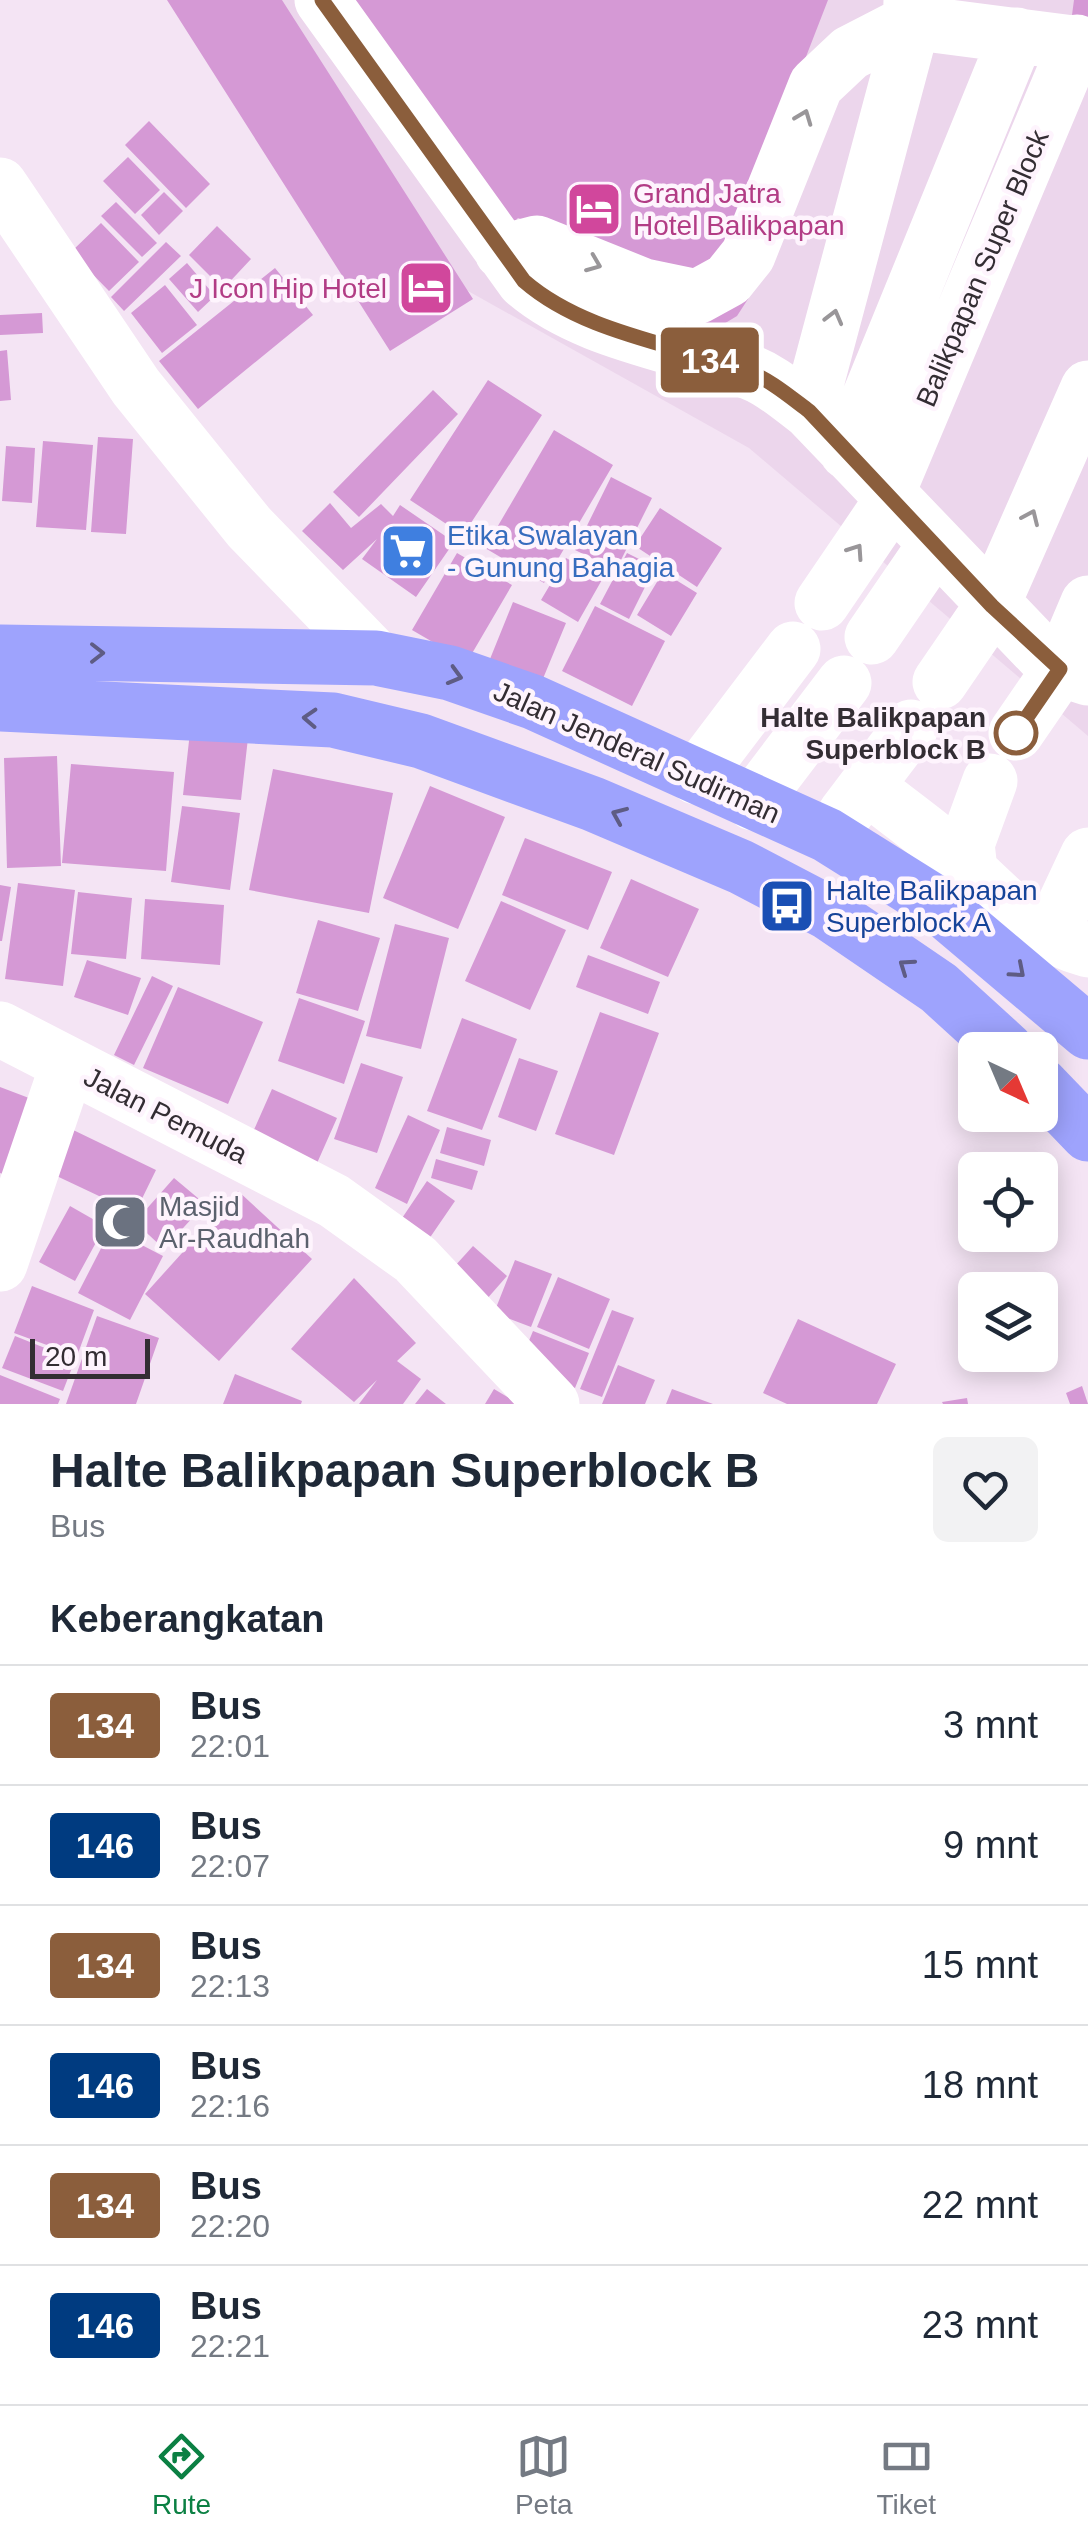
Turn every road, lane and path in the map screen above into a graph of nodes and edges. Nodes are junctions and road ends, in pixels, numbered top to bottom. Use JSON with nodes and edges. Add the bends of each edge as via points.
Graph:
{"nodes":[{"id":1,"x":322,"y":0,"type":"edge"},
{"id":2,"x":911,"y":11,"type":"edge"},
{"id":3,"x":1003,"y":23,"type":"edge"},
{"id":4,"x":1082,"y":44,"type":"edge"},
{"id":5,"x":0,"y":185,"type":"edge"},
{"id":6,"x":502,"y":252,"type":"junction"},
{"id":7,"x":1088,"y":388,"type":"edge"},
{"id":8,"x":809,"y":411,"type":"junction"},
{"id":9,"x":847,"y":452,"type":"junction"},
{"id":10,"x":889,"y":497,"type":"junction"},
{"id":11,"x":935,"y":545,"type":"junction"},
{"id":12,"x":822,"y":603,"type":"dead end"},
{"id":13,"x":1088,"y":603,"type":"edge"},
{"id":14,"x":992,"y":606,"type":"junction"},
{"id":15,"x":872,"y":637,"type":"dead end"},
{"id":16,"x":794,"y":650,"type":"dead end"},
{"id":17,"x":0,"y":652,"type":"edge"},
{"id":18,"x":376,"y":658,"type":"junction"},
{"id":19,"x":1074,"y":673,"type":"edge"},
{"id":20,"x":940,"y":682,"type":"dead end"},
{"id":21,"x":844,"y":683,"type":"dead end"},
{"id":22,"x":0,"y":704,"type":"edge"},
{"id":23,"x":911,"y":727,"type":"dead end"},
{"id":24,"x":1016,"y":733,"type":"dead end"},
{"id":25,"x":696,"y":777,"type":"junction"},
{"id":26,"x":990,"y":780,"type":"dead end"},
{"id":27,"x":867,"y":787,"type":"junction"},
{"id":28,"x":753,"y":803,"type":"junction"},
{"id":29,"x":827,"y":835,"type":"junction"},
{"id":30,"x":1088,"y":855,"type":"edge"},
{"id":31,"x":952,"y":886,"type":"junction"},
{"id":32,"x":1068,"y":944,"type":"edge"},
{"id":33,"x":0,"y":1029,"type":"edge"},
{"id":34,"x":987,"y":1032,"type":"edge"},
{"id":35,"x":1088,"y":1032,"type":"edge"},
{"id":36,"x":68,"y":1064,"type":"junction"},
{"id":37,"x":1058,"y":1103,"type":"edge"},
{"id":38,"x":1088,"y":1134,"type":"edge"},
{"id":39,"x":0,"y":1264,"type":"edge"},
{"id":40,"x":552,"y":1404,"type":"edge"}],
"edges":[{"from":1,"to":6,"type":"street"},
{"from":2,"to":3,"type":"street"},
{"from":6,"to":2,"type":"street","one_way":true,"via":[[537,243],[644,286],[697,297],[728,280],[764,223],[816,85]]},
{"from":8,"to":2,"type":"street","one_way":true},
{"from":3,"to":4,"type":"street"},
{"from":3,"to":9,"type":"street","name":"Balikpapan Super Block"},
{"from":4,"to":10,"type":"street","name":"Balikpapan Super Block"},
{"from":5,"to":18,"type":"street","via":[[136,388],[249,527]]},
{"from":6,"to":8,"type":"street","via":[[549,300],[664,348],[746,370]]},
{"from":14,"to":7,"type":"street","one_way":true},
{"from":8,"to":9,"type":"street"},
{"from":9,"to":10,"type":"street"},
{"from":10,"to":11,"type":"street"},
{"from":12,"to":10,"type":"street","name":"Balikpapan Super Block","one_way":true},
{"from":11,"to":14,"type":"street"},
{"from":11,"to":15,"type":"street"},
{"from":13,"to":19,"type":"street"},
{"from":14,"to":19,"type":"street"},
{"from":14,"to":20,"type":"street"},
{"from":16,"to":25,"type":"street"},
{"from":17,"to":18,"type":"highway","name":"Jalan Jenderal Sudirman","one_way":true},
{"from":18,"to":25,"type":"highway","name":"Jalan Jenderal Sudirman","one_way":true,"via":[[450,673],[534,702]]},
{"from":19,"to":24,"type":"street"},
{"from":21,"to":28,"type":"street"},
{"from":34,"to":22,"type":"highway","one_way":true,"via":[[938,988],[812,904],[742,867],[421,741],[333,720]]},
{"from":23,"to":27,"type":"street"},
{"from":25,"to":28,"type":"highway","name":"Jalan Jenderal Sudirman"},
{"from":26,"to":31,"type":"street"},
{"from":27,"to":29,"type":"street"},
{"from":27,"to":31,"type":"street"},
{"from":28,"to":29,"type":"highway","name":"Jalan Jenderal Sudirman"},
{"from":29,"to":31,"type":"highway","name":"Jalan Jenderal Sudirman"},
{"from":30,"to":32,"type":"street"},
{"from":31,"to":32,"type":"street","via":[[987,892]]},
{"from":31,"to":35,"type":"highway","name":"Jalan Jenderal Sudirman","one_way":true},
{"from":33,"to":36,"type":"street","name":"Jalan Pemuda"},
{"from":36,"to":39,"type":"street"},
{"from":36,"to":40,"type":"street","name":"Jalan Pemuda","via":[[365,1222],[415,1259]]},
{"from":37,"to":38,"type":"highway"}]}
